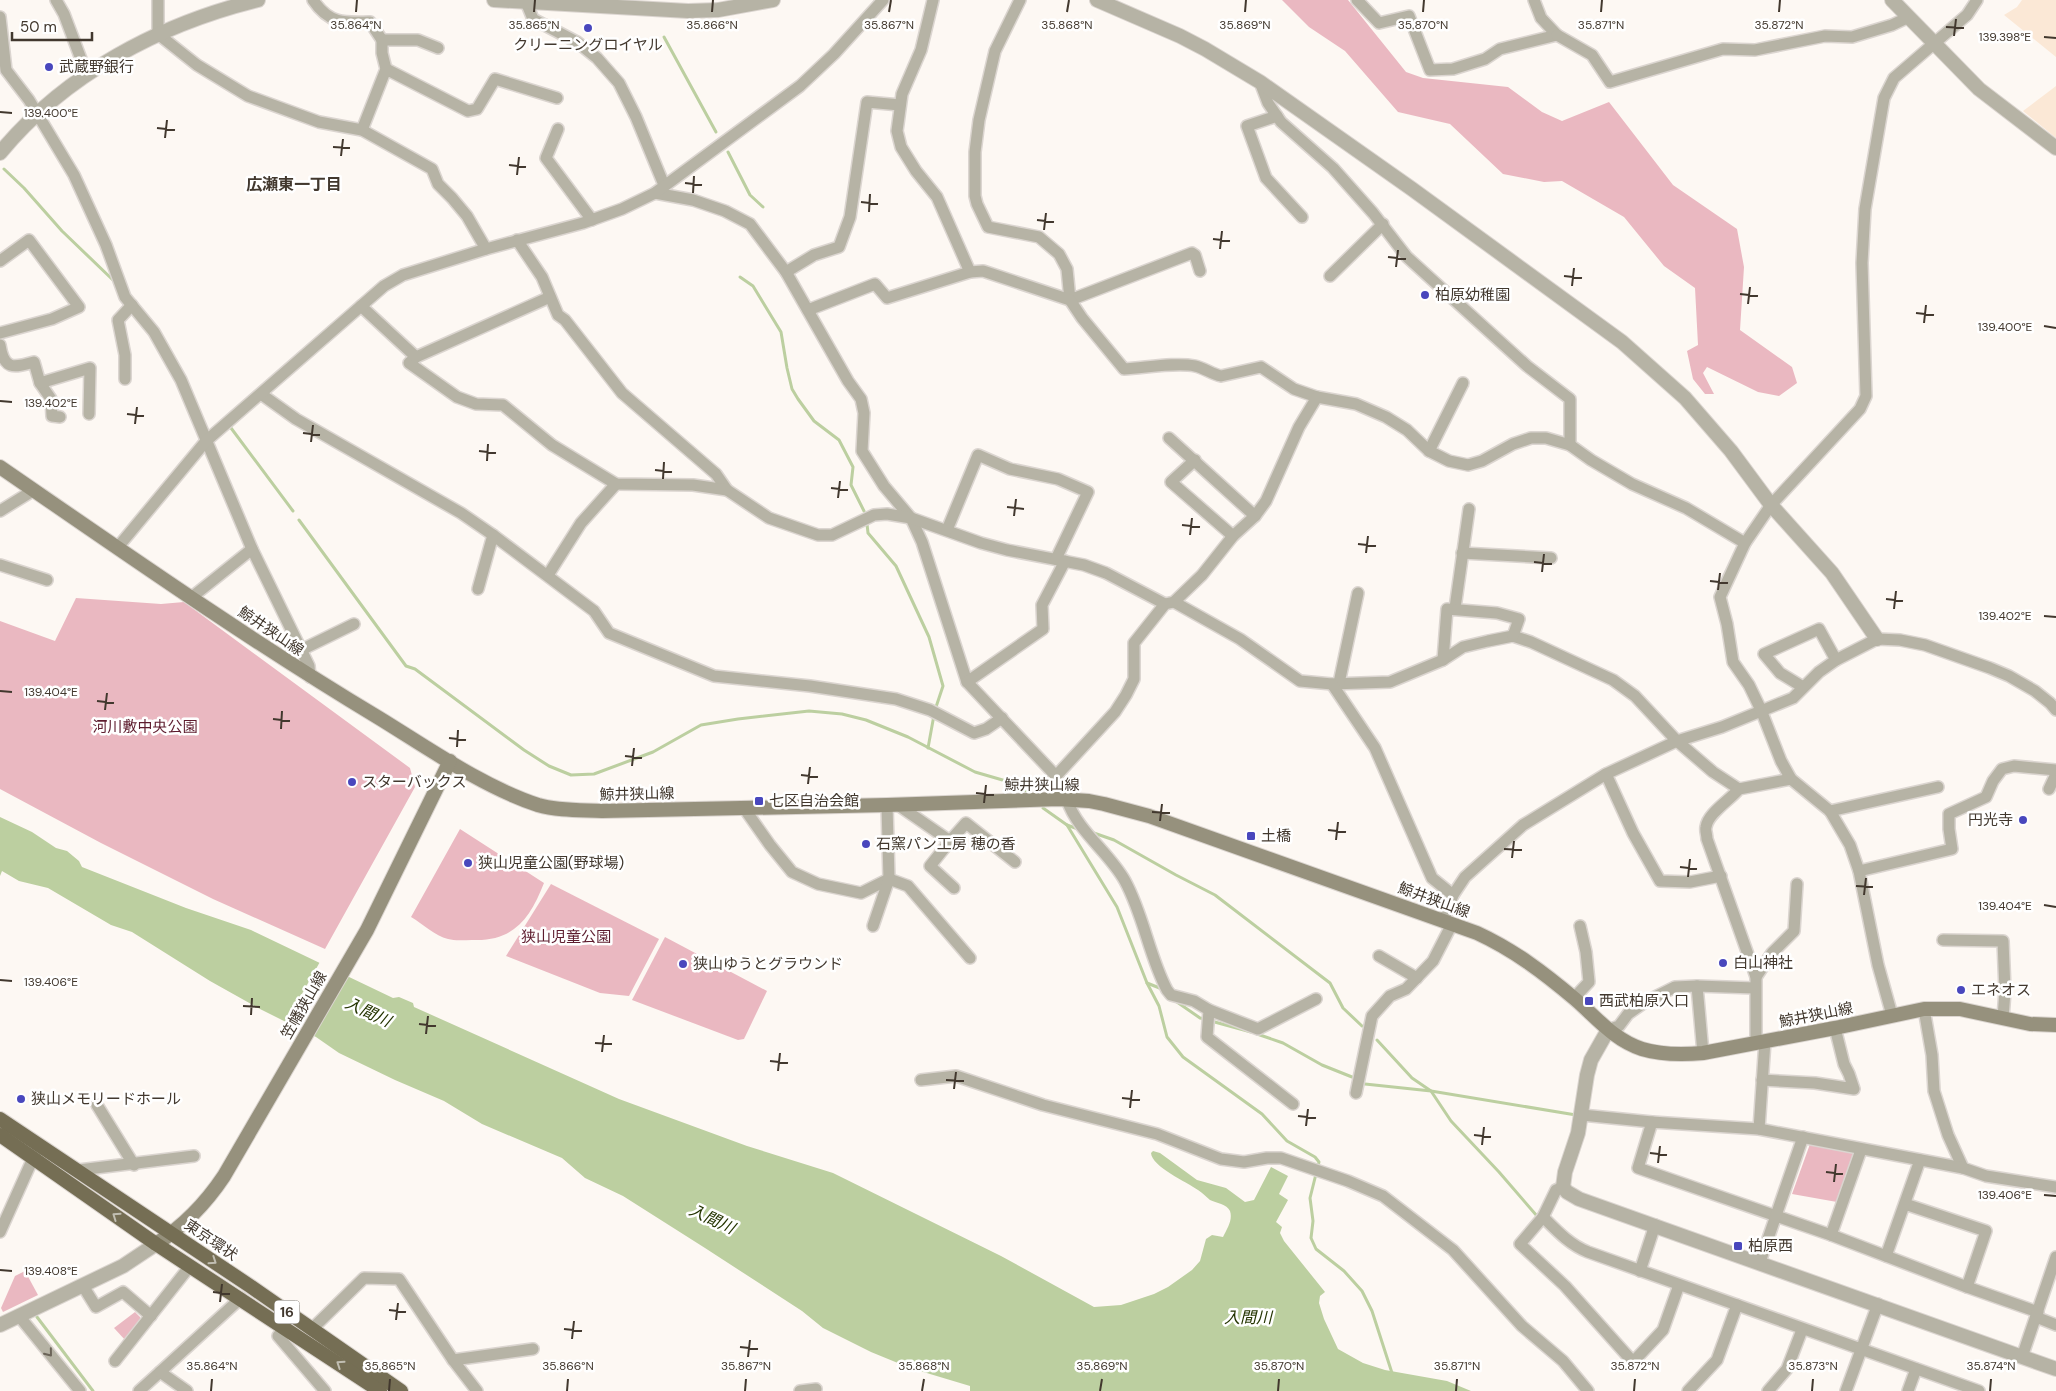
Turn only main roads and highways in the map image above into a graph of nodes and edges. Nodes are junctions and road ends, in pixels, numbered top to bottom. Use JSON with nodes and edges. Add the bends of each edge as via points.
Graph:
{"nodes":[{"id":1,"x":0,"y":467,"type":"edge"},
{"id":2,"x":450,"y":761,"type":"junction"},
{"id":3,"x":2056,"y":1025,"type":"edge"},
{"id":4,"x":0,"y":1119,"type":"edge"},
{"id":5,"x":0,"y":1135,"type":"edge"},
{"id":6,"x":37,"y":1151,"type":"junction"},
{"id":7,"x":172,"y":1234,"type":"junction"},
{"id":8,"x":156,"y":1244,"type":"junction"},
{"id":9,"x":380,"y":1391,"type":"edge"},
{"id":10,"x":401,"y":1391,"type":"edge"}],
"edges":[{"from":1,"to":2,"type":"main road","name":"鯨井狭山線","via":[[310,677]]},
{"from":2,"to":3,"type":"main road","name":"鯨井狭山線","via":[[521,799],[559,809],[602,811],[1062,799],[1104,804],[1149,816],[1447,922],[1500,944],[1543,973],[1608,1030],[1641,1049],[1658,1053],[1703,1053],[1924,1009],[1960,1009],[2030,1024]]},
{"from":2,"to":7,"type":"main road","name":"笠幡狭山線","via":[[367,930],[235,1158],[214,1191]]},
{"from":4,"to":6,"type":"highway","name":"東京環状","number":"16"},
{"from":5,"to":6,"type":"highway","name":"東京環状","number":"16"},
{"from":6,"to":7,"type":"highway","name":"東京環状","number":"16","via":[[79,1170]]},
{"from":8,"to":6,"type":"highway","name":"東京環状","number":"16","one_way":true},
{"from":7,"to":8,"type":"main road","name":"笠幡狭山線"},
{"from":7,"to":10,"type":"highway","name":"東京環状","number":"16","one_way":true},
{"from":9,"to":8,"type":"highway","name":"東京環状","number":"16","one_way":true}]}
